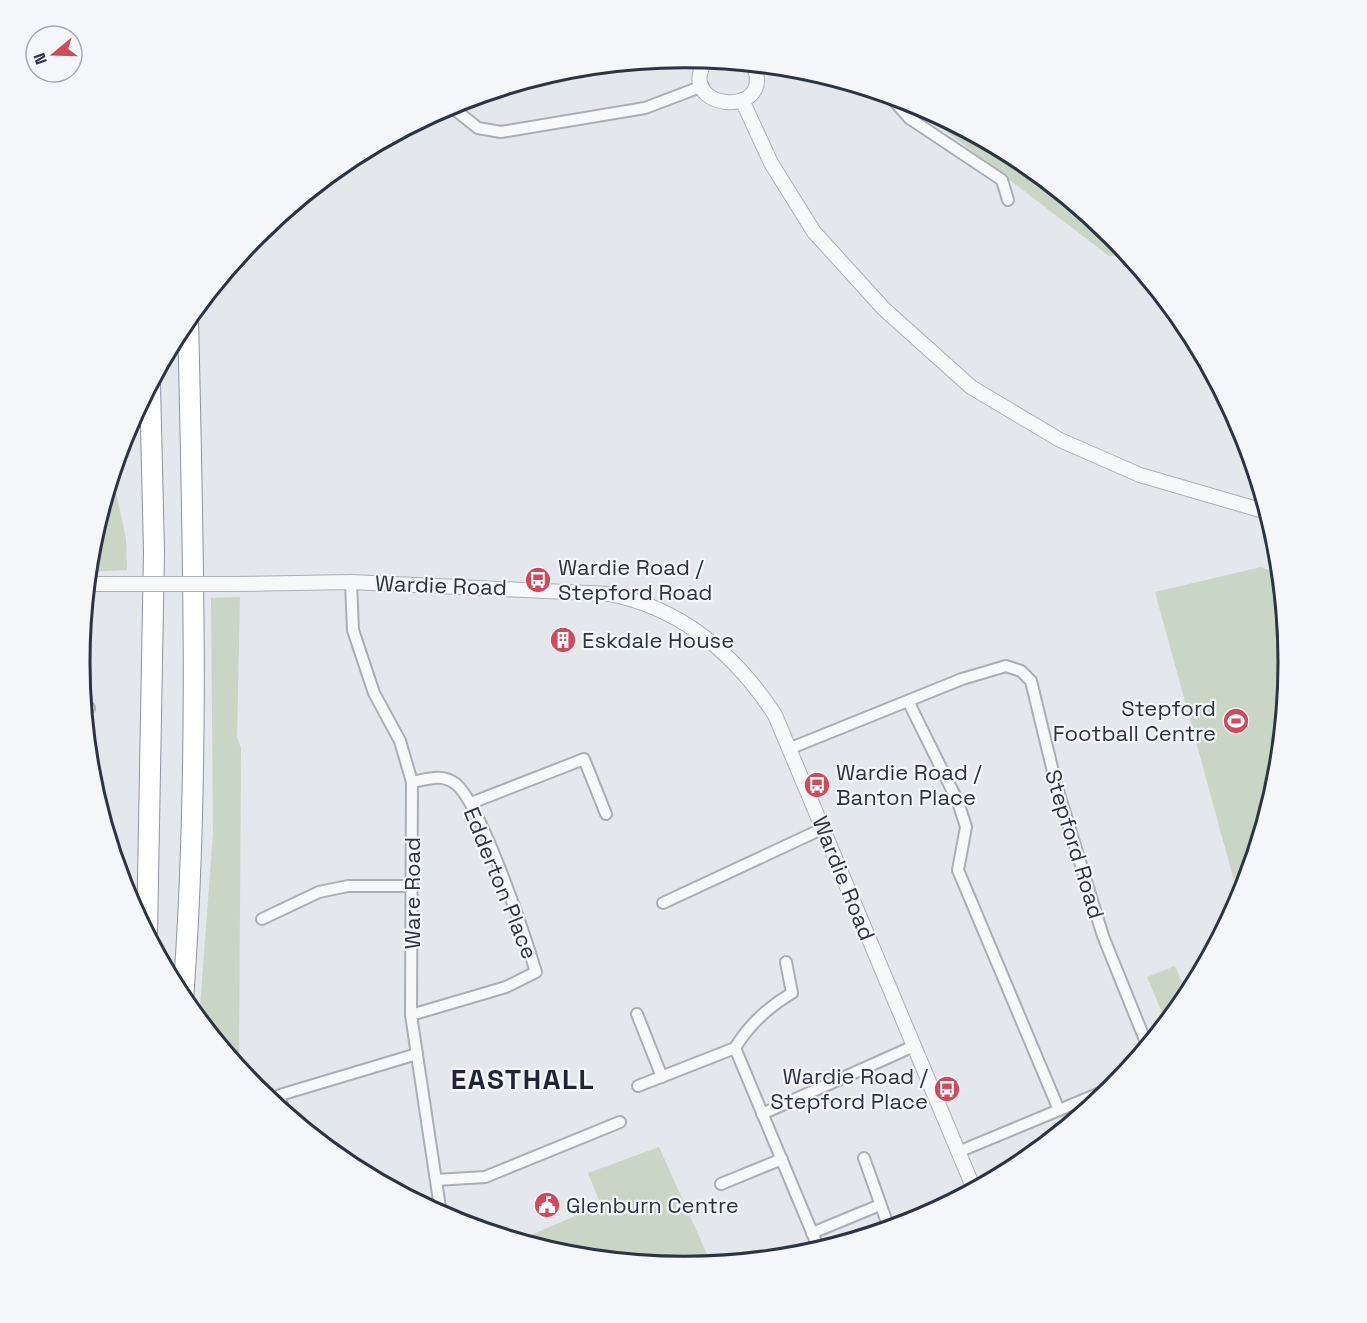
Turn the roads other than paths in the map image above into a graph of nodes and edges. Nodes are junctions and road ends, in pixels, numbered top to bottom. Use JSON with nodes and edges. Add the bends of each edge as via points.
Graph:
{"nodes":[{"id":1,"x":703,"y":68,"type":"edge"},
{"id":2,"x":755,"y":72,"type":"edge"},
{"id":3,"x":703,"y":86,"type":"junction"},
{"id":4,"x":742,"y":100,"type":"junction"},
{"id":5,"x":902,"y":110,"type":"edge"},
{"id":6,"x":458,"y":112,"type":"edge"},
{"id":7,"x":1008,"y":200,"type":"dead end"},
{"id":8,"x":188,"y":334,"type":"edge"},
{"id":9,"x":150,"y":400,"type":"edge"},
{"id":10,"x":1257,"y":509,"type":"edge"},
{"id":11,"x":351,"y":582,"type":"junction"},
{"id":12,"x":95,"y":584,"type":"edge"},
{"id":13,"x":908,"y":701,"type":"junction"},
{"id":14,"x":791,"y":748,"type":"junction"},
{"id":15,"x":412,"y":782,"type":"junction"},
{"id":16,"x":471,"y":803,"type":"junction"},
{"id":17,"x":606,"y":814,"type":"dead end"},
{"id":18,"x":824,"y":828,"type":"junction"},
{"id":19,"x":412,"y":886,"type":"junction"},
{"id":20,"x":663,"y":903,"type":"dead end"},
{"id":21,"x":147,"y":916,"type":"edge"},
{"id":22,"x":262,"y":919,"type":"dead end"},
{"id":23,"x":786,"y":962,"type":"dead end"},
{"id":24,"x":184,"y":982,"type":"edge"},
{"id":25,"x":637,"y":1014,"type":"dead end"},
{"id":26,"x":411,"y":1015,"type":"junction"},
{"id":27,"x":1144,"y":1037,"type":"edge"},
{"id":28,"x":914,"y":1046,"type":"junction"},
{"id":29,"x":735,"y":1048,"type":"junction"},
{"id":30,"x":417,"y":1054,"type":"junction"},
{"id":31,"x":662,"y":1077,"type":"junction"},
{"id":32,"x":638,"y":1086,"type":"dead end"},
{"id":33,"x":281,"y":1098,"type":"edge"},
{"id":34,"x":1085,"y":1099,"type":"edge"},
{"id":35,"x":1059,"y":1110,"type":"junction"},
{"id":36,"x":762,"y":1114,"type":"junction"},
{"id":37,"x":620,"y":1122,"type":"dead end"},
{"id":38,"x":958,"y":1152,"type":"junction"},
{"id":39,"x":864,"y":1158,"type":"dead end"},
{"id":40,"x":782,"y":1159,"type":"junction"},
{"id":41,"x":436,"y":1180,"type":"junction"},
{"id":42,"x":971,"y":1181,"type":"edge"},
{"id":43,"x":721,"y":1184,"type":"dead end"},
{"id":44,"x":439,"y":1202,"type":"edge"},
{"id":45,"x":880,"y":1205,"type":"junction"},
{"id":46,"x":886,"y":1220,"type":"edge"},
{"id":47,"x":812,"y":1233,"type":"junction"},
{"id":48,"x":815,"y":1240,"type":"edge"}],
"edges":[{"from":1,"to":3,"type":"street"},
{"from":2,"to":4,"type":"street","via":[[753,90]]},
{"from":3,"to":4,"type":"street","via":[[707,94],[723,103]]},
{"from":3,"to":6,"type":"street","via":[[645,108],[501,132],[478,128]]},
{"from":4,"to":10,"type":"street","via":[[771,163],[814,232],[884,309],[971,387],[1060,440],[1140,475]]},
{"from":5,"to":7,"type":"street","via":[[1002,180]]},
{"from":8,"to":24,"type":"highway","via":[[193,666]]},
{"from":9,"to":21,"type":"highway","via":[[154,552]]},
{"from":11,"to":12,"type":"street","name":"Wardie Road","bridge":true},
{"from":11,"to":14,"type":"street","name":"Wardie Road","via":[[591,592],[661,608],[709,639],[734,661],[769,706]]},
{"from":11,"to":15,"type":"street","name":"Ware Road","via":[[353,630],[374,693],[400,741]]},
{"from":13,"to":14,"type":"street","name":"Stepford Road"},
{"from":13,"to":27,"type":"street","name":"Stepford Road","via":[[1006,666],[1021,670],[1031,681],[1056,784],[1103,936]]},
{"from":13,"to":35,"type":"street","via":[[958,802],[966,827],[958,870]]},
{"from":14,"to":18,"type":"street","name":"Wardie Road"},
{"from":15,"to":16,"type":"street","name":"Edderton Place","via":[[440,776],[456,784]]},
{"from":15,"to":19,"type":"street","name":"Ware Road"},
{"from":16,"to":17,"type":"street","via":[[584,759]]},
{"from":16,"to":26,"type":"street","name":"Edderton Place","via":[[536,972],[506,987]]},
{"from":18,"to":20,"type":"street"},
{"from":18,"to":28,"type":"street","name":"Wardie Road"},
{"from":19,"to":22,"type":"street","via":[[348,886],[319,892]]},
{"from":19,"to":26,"type":"street","name":"Ware Road"},
{"from":23,"to":29,"type":"street","via":[[792,993],[746,1030]]},
{"from":25,"to":31,"type":"street"},
{"from":26,"to":30,"type":"street","name":"Ware Road"},
{"from":28,"to":36,"type":"street"},
{"from":28,"to":38,"type":"street","name":"Wardie Road"},
{"from":29,"to":31,"type":"street"},
{"from":29,"to":36,"type":"street"},
{"from":30,"to":33,"type":"street"},
{"from":30,"to":41,"type":"street","name":"Ware Road"},
{"from":31,"to":32,"type":"street"},
{"from":34,"to":35,"type":"street"},
{"from":35,"to":38,"type":"street"},
{"from":36,"to":40,"type":"street"},
{"from":37,"to":41,"type":"street","via":[[485,1177]]},
{"from":38,"to":42,"type":"street","name":"Wardie Road"},
{"from":39,"to":45,"type":"street"},
{"from":40,"to":43,"type":"street"},
{"from":40,"to":47,"type":"street"},
{"from":41,"to":44,"type":"street","name":"Ware Road"},
{"from":45,"to":46,"type":"street"},
{"from":45,"to":47,"type":"street"},
{"from":47,"to":48,"type":"street"}]}
